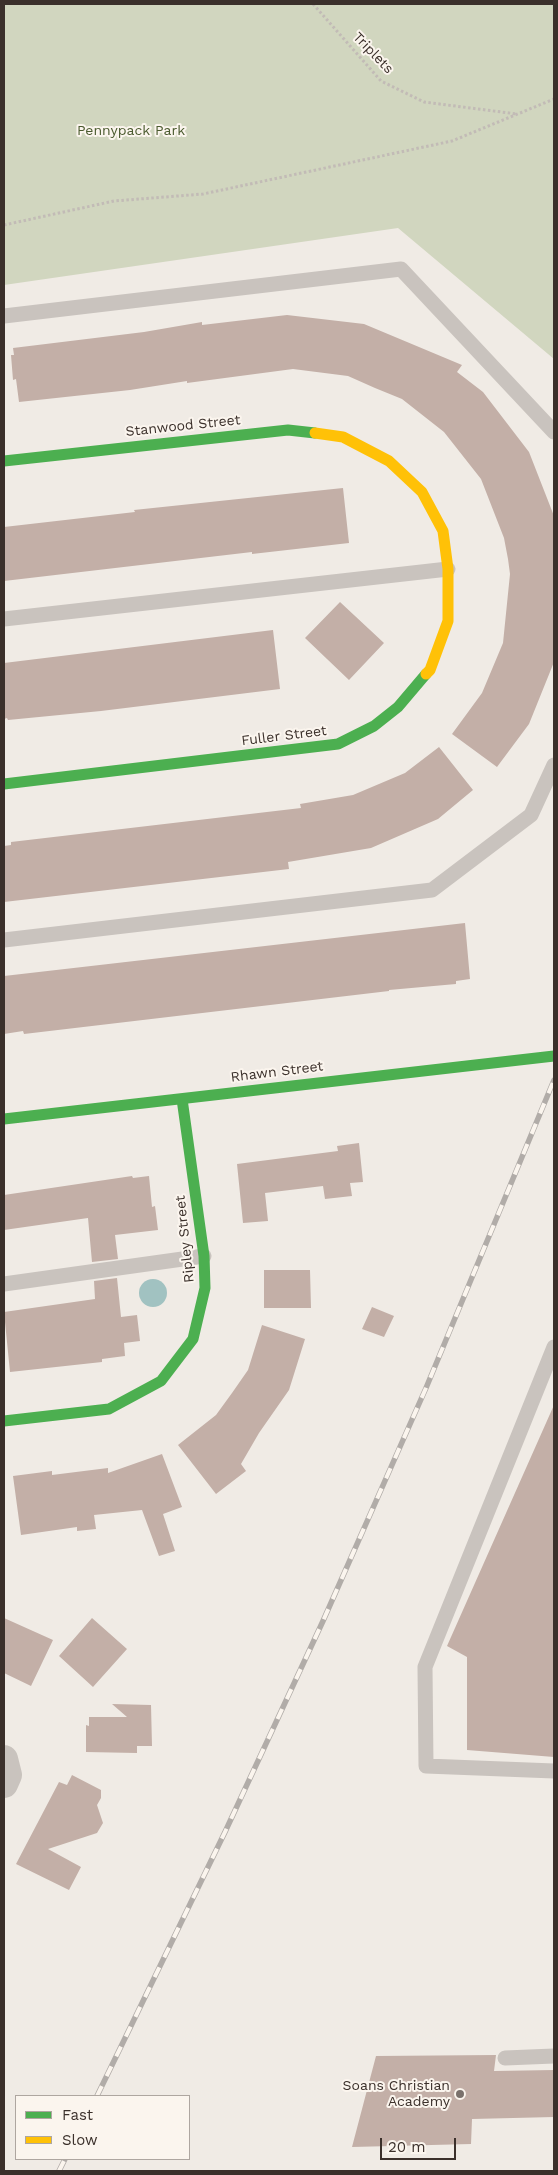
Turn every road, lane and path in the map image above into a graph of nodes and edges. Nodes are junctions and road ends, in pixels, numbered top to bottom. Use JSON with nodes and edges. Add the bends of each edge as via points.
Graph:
{"nodes":[{"id":1,"x":313,"y":4,"type":"edge"},
{"id":2,"x":554,"y":100,"type":"edge"},
{"id":3,"x":518,"y":115,"type":"junction"},
{"id":4,"x":4,"y":225,"type":"edge"},
{"id":5,"x":4,"y":316,"type":"edge"},
{"id":6,"x":554,"y":432,"type":"edge"},
{"id":7,"x":363,"y":448,"type":"joint"},
{"id":8,"x":4,"y":461,"type":"edge"},
{"id":9,"x":448,"y":569,"type":"junction"},
{"id":10,"x":4,"y":619,"type":"edge"},
{"id":11,"x":554,"y":765,"type":"edge"},
{"id":12,"x":4,"y":784,"type":"edge"},
{"id":13,"x":4,"y":940,"type":"edge"},
{"id":14,"x":554,"y":1056,"type":"edge"},
{"id":15,"x":182,"y":1099,"type":"junction"},
{"id":16,"x":4,"y":1119,"type":"edge"},
{"id":17,"x":204,"y":1256,"type":"junction"},
{"id":18,"x":4,"y":1284,"type":"edge"},
{"id":19,"x":554,"y":1347,"type":"edge"},
{"id":20,"x":4,"y":1421,"type":"edge"},
{"id":21,"x":4,"y":1759,"type":"edge"},
{"id":22,"x":554,"y":1772,"type":"edge"},
{"id":23,"x":4,"y":1784,"type":"edge"},
{"id":24,"x":554,"y":2056,"type":"edge"},
{"id":25,"x":505,"y":2058,"type":"dead end"}],
"edges":[{"from":1,"to":3,"type":"path","name":"Triplets","via":[[381,81],[424,102]]},
{"from":2,"to":3,"type":"path"},
{"from":3,"to":4,"type":"path","via":[[452,141],[203,194],[114,202]]},
{"from":5,"to":6,"type":"lane","via":[[401,269]]},
{"from":7,"to":8,"type":"street","name":"Stanwood Street","via":[[343,437],[288,430]]},
{"from":7,"to":9,"type":"street","name":"Fuller Street","via":[[389,461],[422,492],[443,531]]},
{"from":9,"to":10,"type":"lane"},
{"from":9,"to":12,"type":"street","name":"Fuller Street","via":[[448,621],[430,670],[398,707],[374,726],[338,744]]},
{"from":11,"to":13,"type":"lane","via":[[531,816],[432,890]]},
{"from":14,"to":15,"type":"street","name":"Rhawn Street"},
{"from":15,"to":16,"type":"street","name":"Rhawn Street"},
{"from":15,"to":17,"type":"street","name":"Ripley Street"},
{"from":17,"to":18,"type":"lane"},
{"from":17,"to":20,"type":"street","name":"Ripley Street","via":[[205,1288],[193,1339],[161,1381],[109,1409]]},
{"from":19,"to":22,"type":"lane","via":[[425,1667],[425,1677],[426,1766]]},
{"from":21,"to":23,"type":"street","via":[[8,1775]]},
{"from":24,"to":25,"type":"lane"}]}
